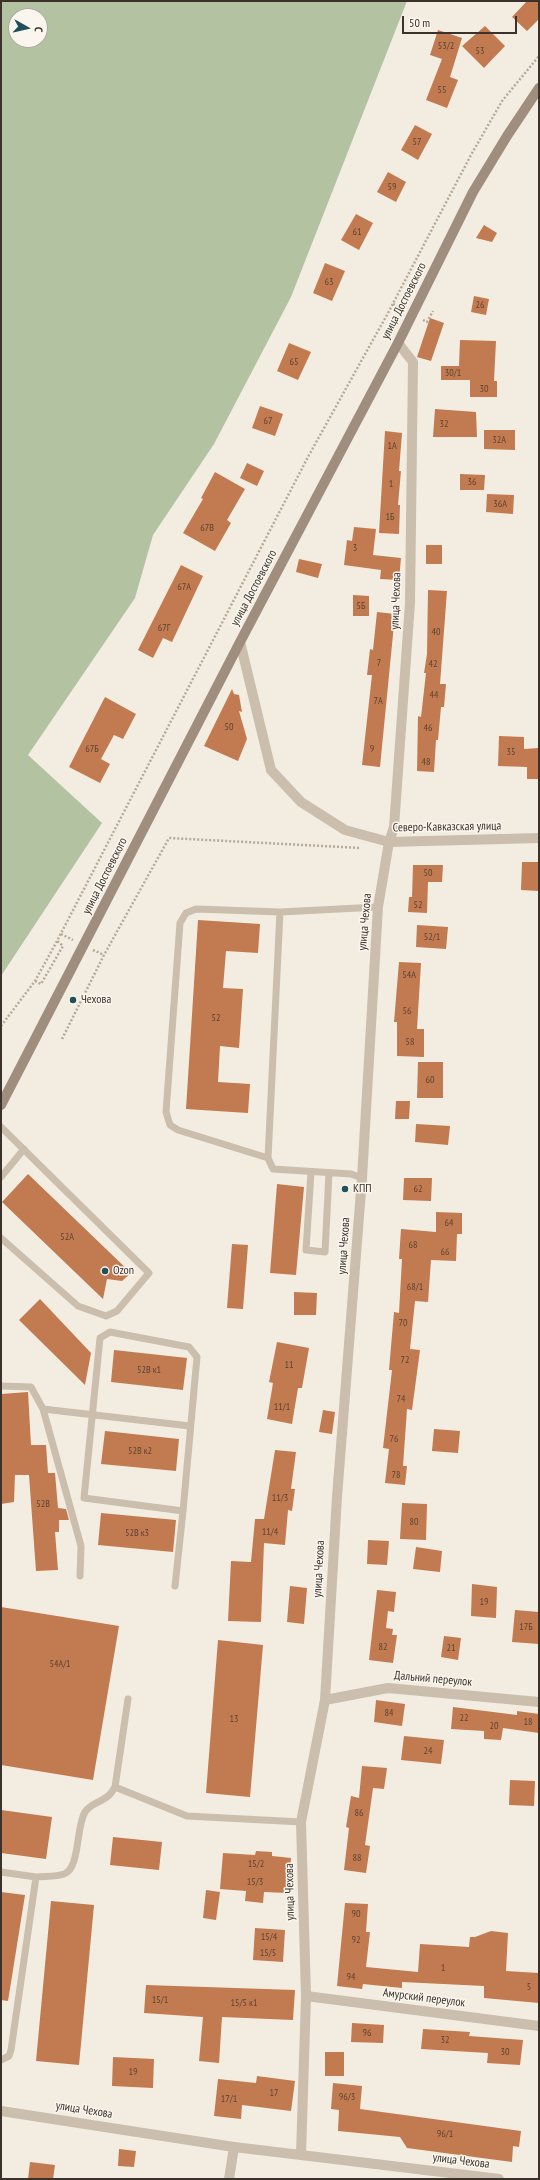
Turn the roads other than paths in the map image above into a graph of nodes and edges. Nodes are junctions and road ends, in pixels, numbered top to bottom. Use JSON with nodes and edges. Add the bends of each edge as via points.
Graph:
{"nodes":[{"id":1,"x":539,"y":88,"type":"edge"},
{"id":2,"x":398,"y":343,"type":"junction"},
{"id":3,"x":240,"y":642,"type":"junction"},
{"id":4,"x":539,"y":838,"type":"edge"},
{"id":5,"x":389,"y":842,"type":"junction"},
{"id":6,"x":378,"y":907,"type":"junction"},
{"id":7,"x":280,"y":912,"type":"junction"},
{"id":8,"x":1,"y":1105,"type":"edge"},
{"id":9,"x":1,"y":1127,"type":"edge"},
{"id":10,"x":24,"y":1150,"type":"junction"},
{"id":11,"x":268,"y":1158,"type":"junction"},
{"id":12,"x":311,"y":1172,"type":"junction"},
{"id":13,"x":329,"y":1173,"type":"junction"},
{"id":14,"x":1,"y":1177,"type":"edge"},
{"id":15,"x":362,"y":1178,"type":"junction"},
{"id":16,"x":1,"y":1238,"type":"edge"},
{"id":17,"x":1,"y":1386,"type":"edge"},
{"id":18,"x":43,"y":1409,"type":"junction"},
{"id":19,"x":92,"y":1416,"type":"junction"},
{"id":20,"x":190,"y":1426,"type":"junction"},
{"id":21,"x":183,"y":1511,"type":"junction"},
{"id":22,"x":80,"y":1576,"type":"dead end"},
{"id":23,"x":176,"y":1586,"type":"dead end"},
{"id":24,"x":128,"y":1699,"type":"dead end"},
{"id":25,"x":325,"y":1700,"type":"junction"},
{"id":26,"x":539,"y":1702,"type":"edge"},
{"id":27,"x":115,"y":1787,"type":"junction"},
{"id":28,"x":301,"y":1822,"type":"junction"},
{"id":29,"x":1,"y":1872,"type":"edge"},
{"id":30,"x":36,"y":1877,"type":"junction"},
{"id":31,"x":306,"y":1996,"type":"junction"},
{"id":32,"x":539,"y":2026,"type":"edge"},
{"id":33,"x":1,"y":2060,"type":"edge"},
{"id":34,"x":1,"y":2111,"type":"edge"},
{"id":35,"x":234,"y":2147,"type":"junction"},
{"id":36,"x":301,"y":2155,"type":"junction"},
{"id":37,"x":229,"y":2179,"type":"edge"},
{"id":38,"x":499,"y":2179,"type":"edge"}],
"edges":[{"from":1,"to":2,"type":"main road","name":"улица Достоевского","via":[[473,192]]},
{"from":2,"to":3,"type":"main road","name":"улица Достоевского"},
{"from":2,"to":5,"type":"street","name":"улица Чехова","via":[[413,362],[410,603],[394,827]]},
{"from":3,"to":5,"type":"street","name":"Северо-Кавказская улица","via":[[271,770],[301,802],[345,830]]},
{"from":3,"to":8,"type":"main road","name":"улица Достоевского"},
{"from":4,"to":5,"type":"street","name":"Северо-Кавказская улица"},
{"from":5,"to":6,"type":"street","name":"улица Чехова"},
{"from":6,"to":7,"type":"lane"},
{"from":6,"to":15,"type":"street","name":"улица Чехова"},
{"from":7,"to":11,"type":"lane"},
{"from":7,"to":11,"type":"lane","via":[[196,909],[186,913],[180,923],[166,1112],[170,1125],[178,1130]]},
{"from":9,"to":10,"type":"lane"},
{"from":10,"to":14,"type":"lane"},
{"from":10,"to":16,"type":"lane","via":[[149,1273],[117,1311],[106,1316],[78,1306]]},
{"from":11,"to":12,"type":"lane","via":[[273,1170]]},
{"from":12,"to":13,"type":"lane"},
{"from":12,"to":13,"type":"lane","via":[[306,1250],[325,1252]]},
{"from":13,"to":15,"type":"lane","via":[[351,1174]]},
{"from":15,"to":25,"type":"street","name":"улица Чехова","via":[[337,1497]]},
{"from":17,"to":18,"type":"lane","via":[[31,1386]]},
{"from":18,"to":19,"type":"lane"},
{"from":18,"to":22,"type":"lane","via":[[81,1546]]},
{"from":19,"to":20,"type":"lane"},
{"from":19,"to":20,"type":"lane","via":[[100,1338],[110,1332],[189,1347],[197,1357]]},
{"from":19,"to":21,"type":"lane","via":[[84,1498]]},
{"from":20,"to":21,"type":"lane"},
{"from":21,"to":23,"type":"lane"},
{"from":24,"to":27,"type":"lane"},
{"from":25,"to":26,"type":"street","name":"Дальний переулок","via":[[388,1688]]},
{"from":25,"to":28,"type":"street","name":"улица Чехова"},
{"from":27,"to":28,"type":"lane","via":[[187,1816]]},
{"from":27,"to":30,"type":"lane","via":[[108,1797],[94,1803],[84,1812],[70,1870],[64,1874]]},
{"from":28,"to":31,"type":"street","name":"улица Чехова"},
{"from":29,"to":30,"type":"lane"},
{"from":30,"to":33,"type":"lane","via":[[11,2050],[8,2056]]},
{"from":31,"to":32,"type":"street","name":"Амурский переулок"},
{"from":31,"to":36,"type":"street","name":"улица Чехова"},
{"from":34,"to":35,"type":"street","name":"улица Чехова"},
{"from":35,"to":36,"type":"street","name":"улица Чехова"},
{"from":35,"to":37,"type":"street"},
{"from":36,"to":38,"type":"street","name":"улица Чехова"}]}
